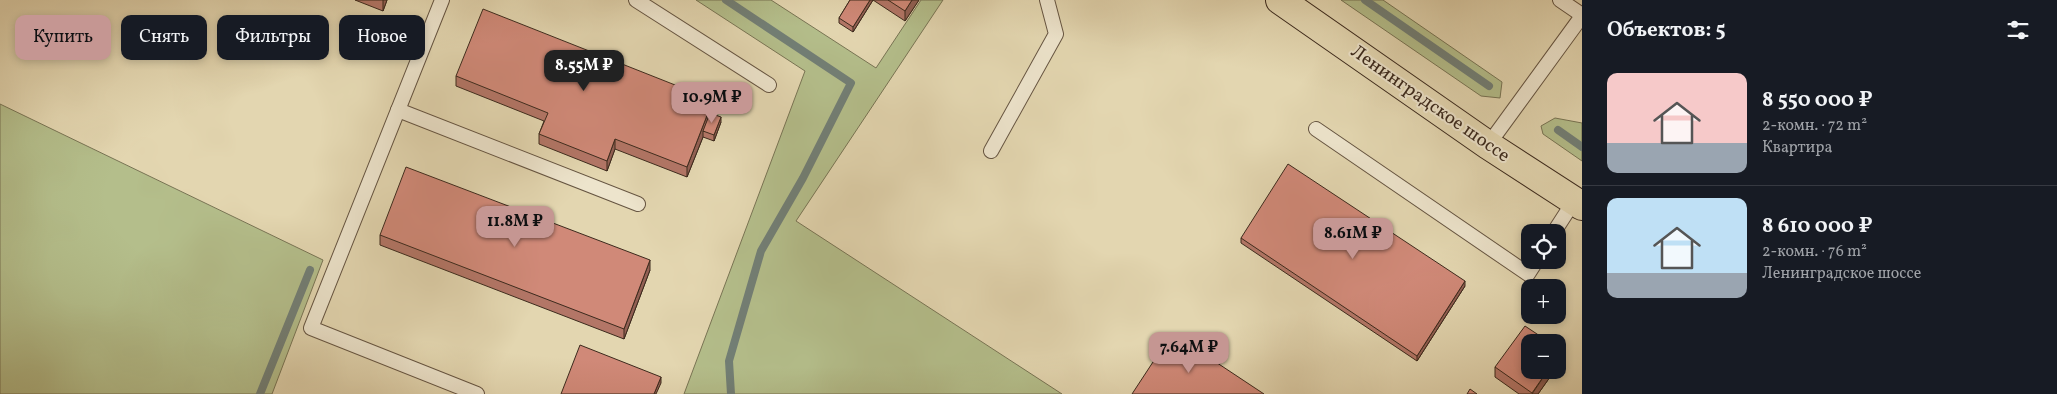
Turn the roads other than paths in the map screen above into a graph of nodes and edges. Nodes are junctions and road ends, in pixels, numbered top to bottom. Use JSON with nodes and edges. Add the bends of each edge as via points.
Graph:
{"nodes":[{"id":1,"x":442,"y":0,"type":"edge"},
{"id":2,"x":636,"y":0,"type":"edge"},
{"id":3,"x":1046,"y":0,"type":"edge"},
{"id":4,"x":1280,"y":0,"type":"edge"},
{"id":5,"x":1560,"y":0,"type":"edge"},
{"id":6,"x":1582,"y":16,"type":"edge"},
{"id":7,"x":769,"y":85,"type":"dead end"},
{"id":8,"x":398,"y":110,"type":"junction"},
{"id":9,"x":1316,"y":128,"type":"dead end"},
{"id":10,"x":1488,"y":145,"type":"junction"},
{"id":11,"x":991,"y":151,"type":"dead end"},
{"id":12,"x":638,"y":204,"type":"dead end"},
{"id":13,"x":1578,"y":204,"type":"edge"},
{"id":14,"x":1561,"y":224,"type":"edge"},
{"id":15,"x":1531,"y":269,"type":"edge"},
{"id":16,"x":477,"y":394,"type":"edge"}],
"edges":[{"from":1,"to":8,"type":"lane"},
{"from":2,"to":7,"type":"lane"},
{"from":3,"to":11,"type":"lane","via":[[1056,34]]},
{"from":4,"to":10,"type":"main road","name":"Ленинградское шоссе"},
{"from":5,"to":6,"type":"lane"},
{"from":6,"to":10,"type":"lane"},
{"from":8,"to":12,"type":"lane"},
{"from":8,"to":16,"type":"lane","via":[[311,328]]},
{"from":9,"to":15,"type":"lane","via":[[1528,274]]},
{"from":10,"to":13,"type":"main road","name":"Ленинградское шоссе"},
{"from":13,"to":14,"type":"lane"}]}
